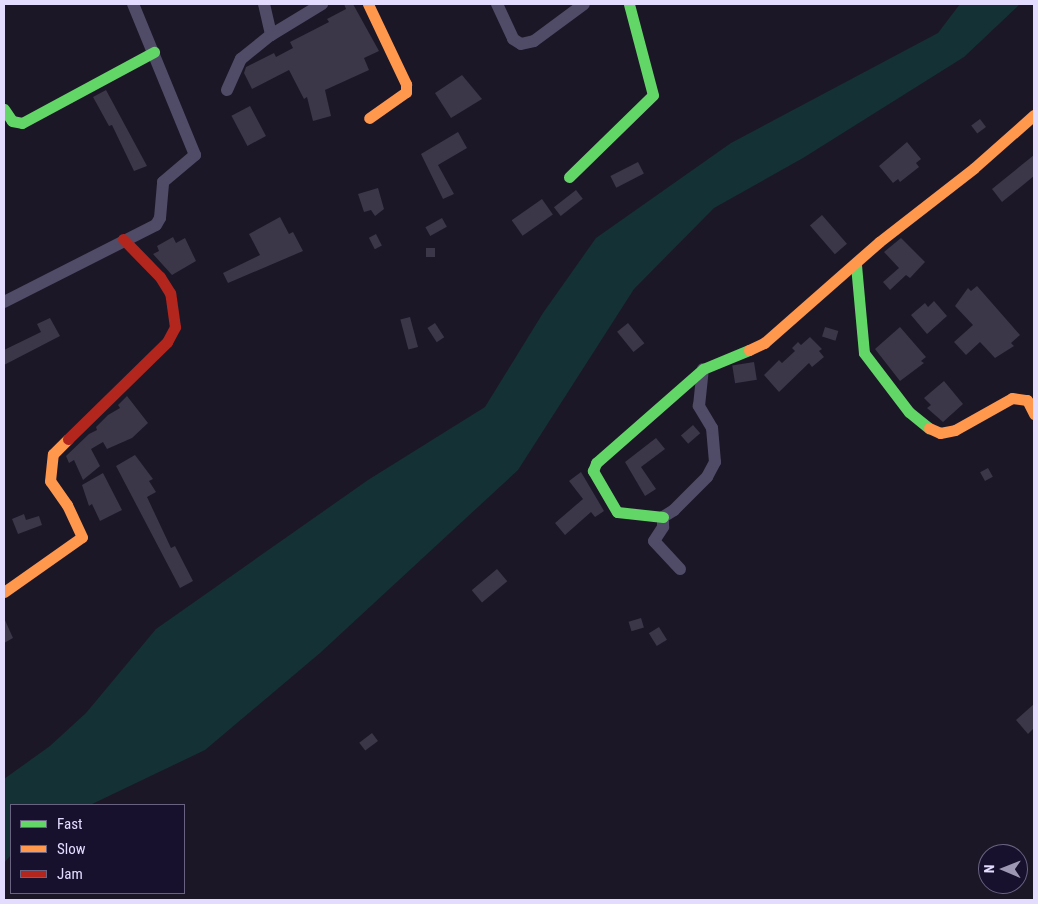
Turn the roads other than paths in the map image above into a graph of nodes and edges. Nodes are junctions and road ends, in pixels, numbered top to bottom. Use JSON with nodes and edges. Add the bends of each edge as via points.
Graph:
{"nodes":[{"id":1,"x":133,"y":4,"type":"edge"},
{"id":2,"x":264,"y":4,"type":"edge"},
{"id":3,"x":322,"y":4,"type":"edge"},
{"id":4,"x":368,"y":4,"type":"edge"},
{"id":5,"x":497,"y":4,"type":"edge"},
{"id":6,"x":584,"y":4,"type":"edge"},
{"id":7,"x":629,"y":4,"type":"edge"},
{"id":8,"x":271,"y":35,"type":"junction"},
{"id":9,"x":154,"y":52,"type":"junction"},
{"id":10,"x":227,"y":90,"type":"dead end"},
{"id":11,"x":4,"y":109,"type":"edge"},
{"id":12,"x":1034,"y":115,"type":"edge"},
{"id":13,"x":369,"y":118,"type":"dead end"},
{"id":14,"x":569,"y":177,"type":"dead end"},
{"id":15,"x":123,"y":239,"type":"junction"},
{"id":16,"x":856,"y":265,"type":"junction"},
{"id":17,"x":4,"y":302,"type":"edge"},
{"id":18,"x":703,"y":369,"type":"junction"},
{"id":19,"x":1034,"y":414,"type":"edge"},
{"id":20,"x":663,"y":517,"type":"junction"},
{"id":21,"x":680,"y":569,"type":"dead end"},
{"id":22,"x":4,"y":592,"type":"edge"}],
"edges":[{"from":1,"to":9,"type":"street"},
{"from":2,"to":8,"type":"street"},
{"from":3,"to":8,"type":"street"},
{"from":4,"to":13,"type":"street","via":[[406,84],[406,92]]},
{"from":5,"to":6,"type":"street","via":[[513,39],[521,44],[534,41]]},
{"from":7,"to":14,"type":"street","via":[[653,95]]},
{"from":8,"to":10,"type":"street","via":[[241,59]]},
{"from":9,"to":11,"type":"street","via":[[22,122],[12,121]]},
{"from":9,"to":15,"type":"street","via":[[195,155],[163,182],[160,218],[156,225]]},
{"from":12,"to":16,"type":"street"},
{"from":15,"to":17,"type":"street"},
{"from":15,"to":22,"type":"street","via":[[160,277],[170,293],[175,327],[168,342],[52,454],[50,481],[67,505],[82,537],[80,541]]},
{"from":16,"to":18,"type":"street","via":[[764,343]]},
{"from":16,"to":19,"type":"street","via":[[864,353],[909,412],[927,428],[940,433],[955,430],[1012,398],[1027,400]]},
{"from":18,"to":20,"type":"street","via":[[700,406],[712,428],[715,462],[707,477]]},
{"from":18,"to":20,"type":"street","via":[[611,448],[596,463],[593,471],[617,512]]},
{"from":20,"to":21,"type":"street","via":[[663,527],[654,541]]}]}
